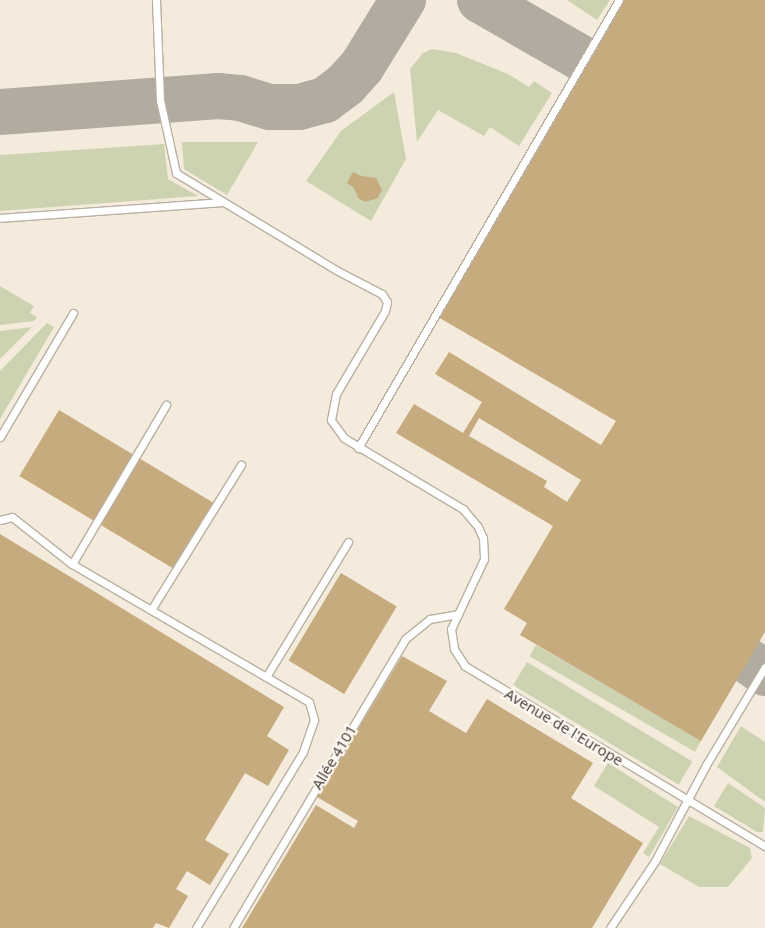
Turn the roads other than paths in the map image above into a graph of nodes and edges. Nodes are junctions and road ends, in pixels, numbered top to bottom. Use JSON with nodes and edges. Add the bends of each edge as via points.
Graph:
{"nodes":[{"id":1,"x":156,"y":0,"type":"edge"},
{"id":2,"x":619,"y":0,"type":"edge"},
{"id":3,"x":223,"y":202,"type":"junction"},
{"id":4,"x":0,"y":218,"type":"edge"},
{"id":5,"x":73,"y":313,"type":"dead end"},
{"id":6,"x":166,"y":405,"type":"dead end"},
{"id":7,"x":0,"y":437,"type":"edge"},
{"id":8,"x":358,"y":448,"type":"junction"},
{"id":9,"x":241,"y":465,"type":"dead end"},
{"id":10,"x":0,"y":520,"type":"edge"},
{"id":11,"x":348,"y":542,"type":"dead end"},
{"id":12,"x":72,"y":564,"type":"junction"},
{"id":13,"x":151,"y":610,"type":"junction"},
{"id":14,"x":458,"y":614,"type":"junction"},
{"id":15,"x":765,"y":667,"type":"edge"},
{"id":16,"x":266,"y":677,"type":"junction"},
{"id":17,"x":689,"y":802,"type":"junction"},
{"id":18,"x":765,"y":846,"type":"edge"},
{"id":19,"x":196,"y":928,"type":"edge"},
{"id":20,"x":233,"y":928,"type":"edge"},
{"id":21,"x":610,"y":928,"type":"edge"}],
"edges":[{"from":1,"to":3,"type":"lane","via":[[160,100],[176,173]]},
{"from":2,"to":8,"type":"lane"},
{"from":3,"to":4,"type":"lane"},
{"from":3,"to":8,"type":"lane","via":[[382,294],[387,302],[332,407],[336,432]]},
{"from":5,"to":7,"type":"lane"},
{"from":6,"to":12,"type":"lane"},
{"from":8,"to":14,"type":"lane","name":"Avenue de l'Europe","via":[[463,510],[483,538],[484,559]]},
{"from":9,"to":13,"type":"lane"},
{"from":10,"to":12,"type":"lane","via":[[12,517]]},
{"from":11,"to":16,"type":"lane"},
{"from":12,"to":13,"type":"lane"},
{"from":13,"to":16,"type":"lane"},
{"from":14,"to":17,"type":"lane","name":"Avenue de l'Europe","via":[[451,639],[465,666]]},
{"from":14,"to":20,"type":"lane","name":"Allée 4101","via":[[430,619],[405,639]]},
{"from":15,"to":17,"type":"lane","via":[[706,765]]},
{"from":16,"to":19,"type":"lane","via":[[309,702],[314,720],[303,752]]},
{"from":17,"to":18,"type":"lane","name":"Avenue de l'Europe"},
{"from":17,"to":21,"type":"lane"}]}
